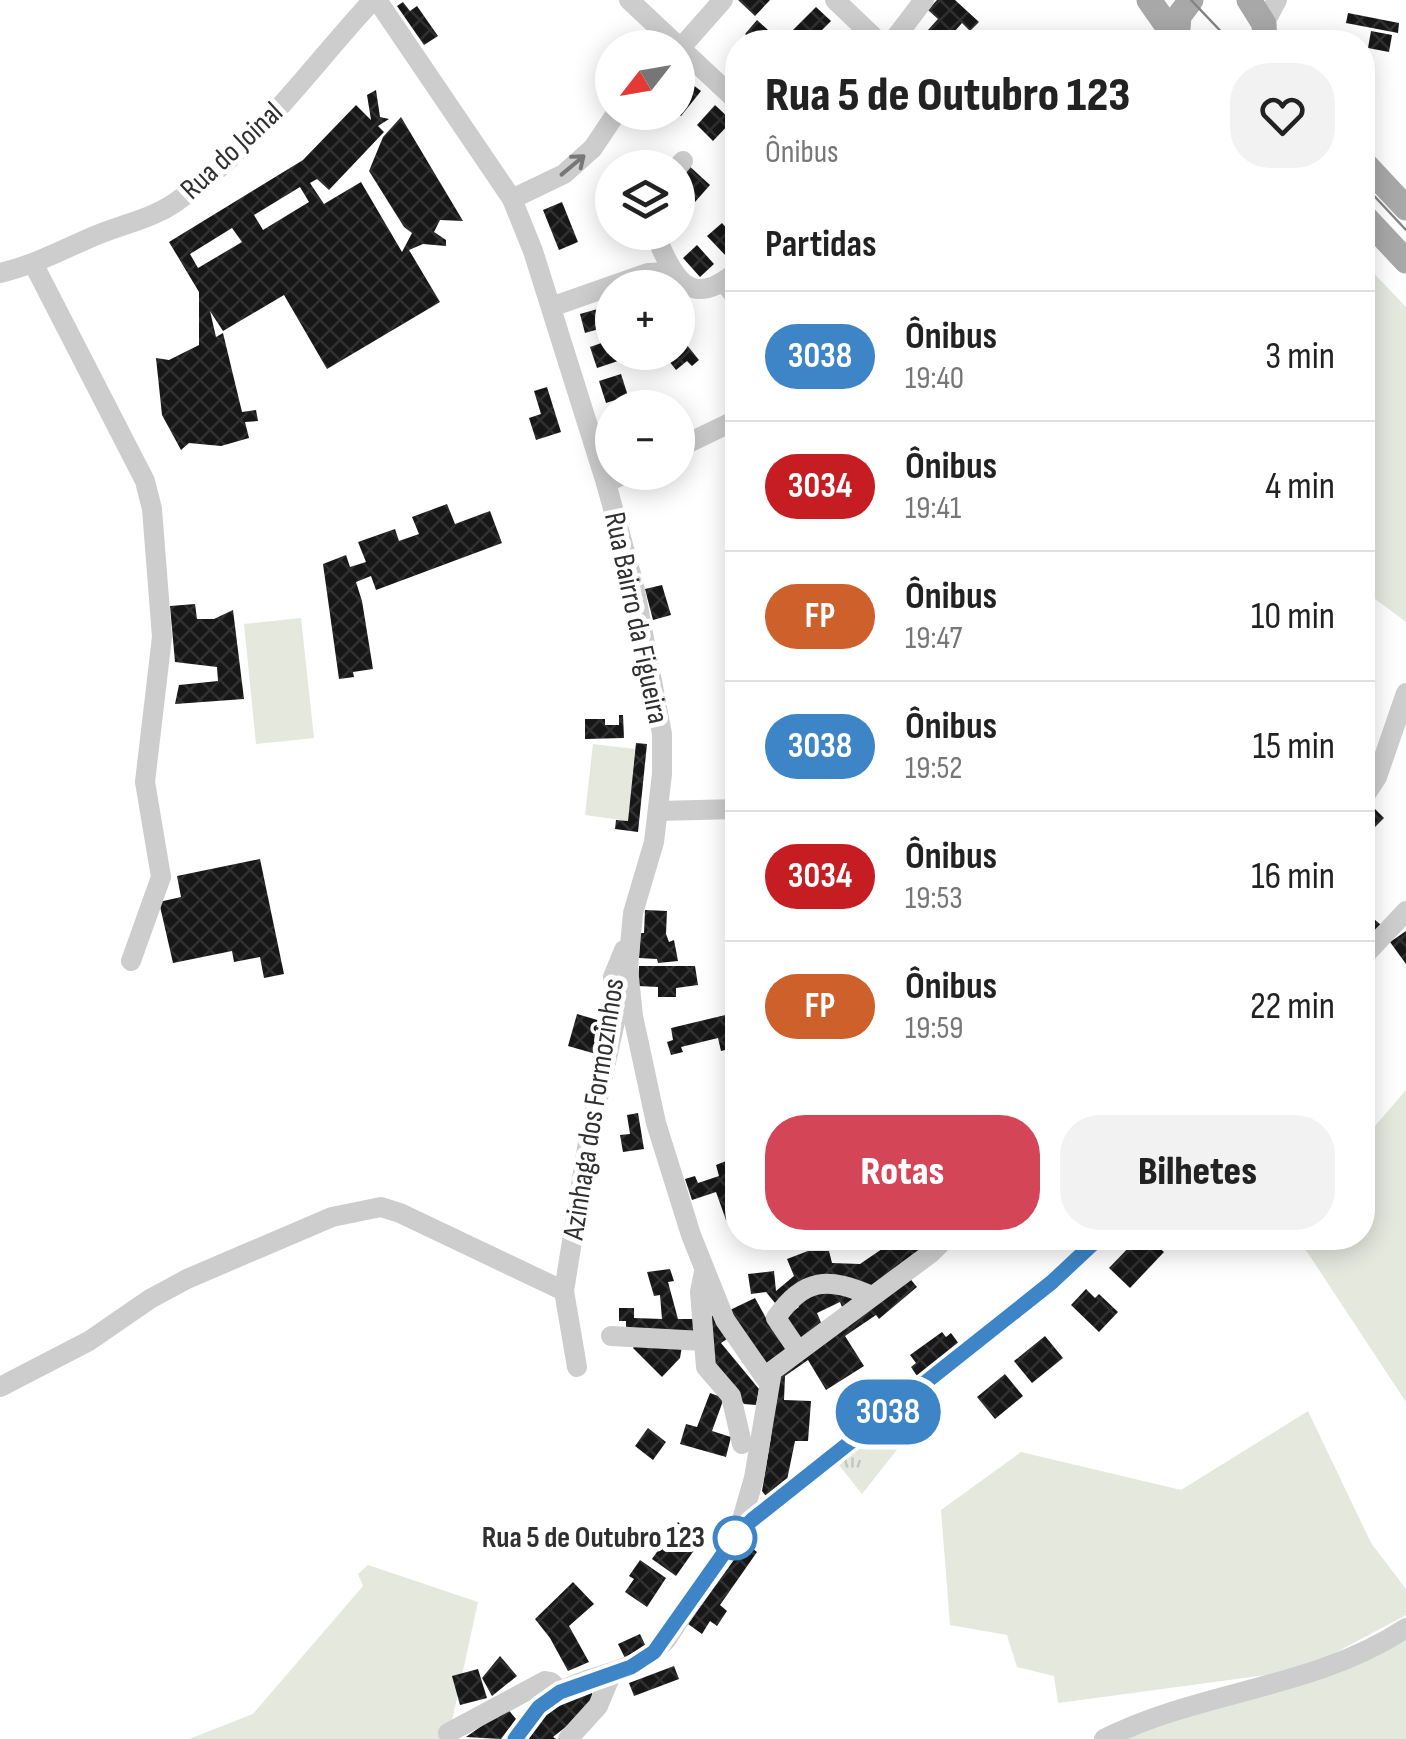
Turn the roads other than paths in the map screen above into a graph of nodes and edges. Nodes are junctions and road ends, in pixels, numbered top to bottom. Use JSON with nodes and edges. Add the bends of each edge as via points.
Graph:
{"nodes":[{"id":1,"x":375,"y":0,"type":"edge"},
{"id":2,"x":629,"y":0,"type":"edge"},
{"id":3,"x":723,"y":0,"type":"edge"},
{"id":4,"x":835,"y":0,"type":"edge"},
{"id":5,"x":924,"y":0,"type":"edge"},
{"id":6,"x":1149,"y":0,"type":"edge"},
{"id":7,"x":1191,"y":0,"type":"edge"},
{"id":8,"x":1250,"y":0,"type":"edge"},
{"id":9,"x":1277,"y":0,"type":"edge"},
{"id":10,"x":659,"y":30,"type":"edge"},
{"id":11,"x":866,"y":30,"type":"edge"},
{"id":12,"x":901,"y":30,"type":"edge"},
{"id":13,"x":1169,"y":30,"type":"edge"},
{"id":14,"x":1177,"y":30,"type":"edge"},
{"id":15,"x":1263,"y":30,"type":"edge"},
{"id":16,"x":1268,"y":30,"type":"edge"},
{"id":17,"x":695,"y":32,"type":"edge"},
{"id":18,"x":695,"y":64,"type":"edge"},
{"id":19,"x":725,"y":91,"type":"edge"},
{"id":20,"x":606,"y":130,"type":"edge"},
{"id":21,"x":1375,"y":175,"type":"edge"},
{"id":22,"x":512,"y":198,"type":"junction"},
{"id":23,"x":1406,"y":208,"type":"edge"},
{"id":24,"x":1375,"y":228,"type":"edge"},
{"id":25,"x":1406,"y":261,"type":"edge"},
{"id":26,"x":34,"y":265,"type":"junction"},
{"id":27,"x":0,"y":273,"type":"edge"},
{"id":28,"x":725,"y":280,"type":"edge"},
{"id":29,"x":695,"y":288,"type":"edge"},
{"id":30,"x":595,"y":292,"type":"edge"},
{"id":31,"x":551,"y":307,"type":"junction"},
{"id":32,"x":725,"y":425,"type":"edge"},
{"id":33,"x":695,"y":440,"type":"edge"},
{"id":34,"x":595,"y":448,"type":"edge"},
{"id":35,"x":608,"y":490,"type":"edge"},
{"id":36,"x":1406,"y":693,"type":"edge"},
{"id":37,"x":1375,"y":780,"type":"edge"},
{"id":38,"x":725,"y":810,"type":"edge"},
{"id":39,"x":658,"y":811,"type":"junction"},
{"id":40,"x":1406,"y":911,"type":"edge"},
{"id":41,"x":631,"y":929,"type":"junction"},
{"id":42,"x":1375,"y":944,"type":"edge"},
{"id":43,"x":131,"y":961,"type":"dead end"},
{"id":44,"x":934,"y":1250,"type":"edge"},
{"id":45,"x":1086,"y":1250,"type":"edge"},
{"id":46,"x":705,"y":1270,"type":"junction"},
{"id":47,"x":564,"y":1290,"type":"junction"},
{"id":48,"x":872,"y":1296,"type":"junction"},
{"id":49,"x":611,"y":1336,"type":"dead end"},
{"id":50,"x":703,"y":1341,"type":"junction"},
{"id":51,"x":797,"y":1350,"type":"junction"},
{"id":52,"x":578,"y":1368,"type":"dead end"},
{"id":53,"x":768,"y":1382,"type":"junction"},
{"id":54,"x":0,"y":1387,"type":"edge"},
{"id":55,"x":742,"y":1444,"type":"dead end"},
{"id":56,"x":736,"y":1536,"type":"junction"},
{"id":57,"x":1406,"y":1628,"type":"edge"},
{"id":58,"x":611,"y":1675,"type":"junction"},
{"id":59,"x":560,"y":1692,"type":"junction"},
{"id":60,"x":448,"y":1734,"type":"dead end"},
{"id":61,"x":515,"y":1739,"type":"edge"},
{"id":62,"x":568,"y":1739,"type":"edge"},
{"id":63,"x":1104,"y":1739,"type":"edge"}],
"edges":[{"from":1,"to":22,"type":"street","name":"Rua Bairro da Figueira"},
{"from":1,"to":26,"type":"street","name":"Rua do Joinal","via":[[290,96],[173,204]]},
{"from":2,"to":10,"type":"street"},
{"from":3,"to":17,"type":"street"},
{"from":4,"to":11,"type":"street"},
{"from":5,"to":12,"type":"street"},
{"from":6,"to":13,"type":"main road"},
{"from":7,"to":14,"type":"main road"},
{"from":8,"to":15,"type":"main road"},
{"from":9,"to":16,"type":"street"},
{"from":18,"to":19,"type":"street"},
{"from":22,"to":20,"type":"street","one_way":true,"via":[[564,174]]},
{"from":21,"to":23,"type":"main road"},
{"from":22,"to":31,"type":"street","name":"Rua Bairro da Figueira"},
{"from":24,"to":25,"type":"main road"},
{"from":26,"to":27,"type":"street","name":"Rua do Joinal"},
{"from":26,"to":43,"type":"street","via":[[145,481],[152,510],[162,638],[145,782],[161,877]]},
{"from":28,"to":29,"type":"street"},
{"from":30,"to":31,"type":"street"},
{"from":31,"to":34,"type":"street","name":"Rua Bairro da Figueira"},
{"from":32,"to":33,"type":"street"},
{"from":35,"to":39,"type":"street","name":"Rua Bairro da Figueira","via":[[662,734]]},
{"from":36,"to":37,"type":"street"},
{"from":38,"to":39,"type":"street"},
{"from":39,"to":41,"type":"street","name":"Rua Bairro da Figueira"},
{"from":40,"to":42,"type":"street"},
{"from":41,"to":46,"type":"street","name":"Rua Bairro da Figueira","via":[[630,984],[644,1076]]},
{"from":41,"to":47,"type":"street","name":"Azinhaga dos Formozinhos","via":[[614,977],[616,1018]]},
{"from":44,"to":48,"type":"street"},
{"from":45,"to":56,"type":"street"},
{"from":46,"to":50,"type":"street"},
{"from":46,"to":53,"type":"street","name":"Rua Bairro da Figueira","via":[[725,1320]]},
{"from":47,"to":52,"type":"street","name":"Azinhaga dos Formozinhos"},
{"from":47,"to":54,"type":"street","via":[[400,1213],[360,1210],[187,1279]]},
{"from":48,"to":51,"type":"street"},
{"from":48,"to":51,"type":"street","via":[[821,1282],[794,1296],[776,1318]]},
{"from":49,"to":50,"type":"street"},
{"from":50,"to":55,"type":"street","via":[[706,1367],[731,1396]]},
{"from":51,"to":53,"type":"street","via":[[772,1370]]},
{"from":53,"to":56,"type":"street","via":[[754,1478]]},
{"from":56,"to":58,"type":"street","via":[[654,1652]]},
{"from":57,"to":63,"type":"street","via":[[1299,1678],[1161,1715]]},
{"from":58,"to":59,"type":"street"},
{"from":58,"to":62,"type":"street","via":[[598,1706]]},
{"from":59,"to":60,"type":"street","via":[[546,1681]]},
{"from":59,"to":61,"type":"street"}]}
